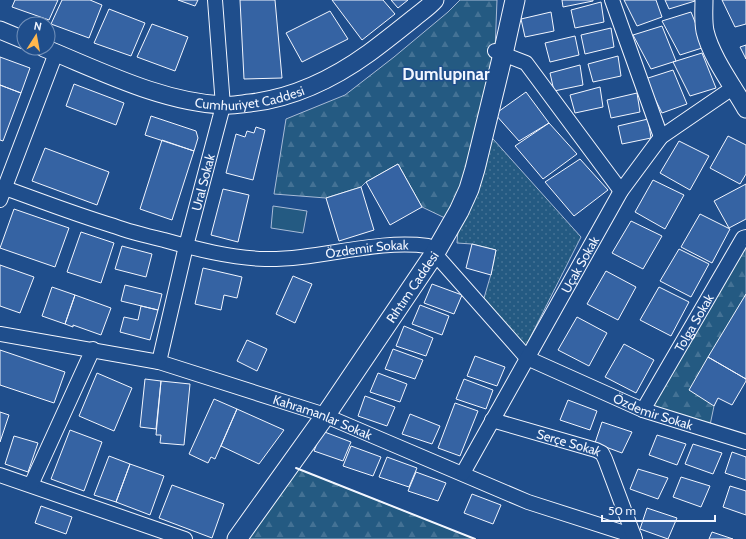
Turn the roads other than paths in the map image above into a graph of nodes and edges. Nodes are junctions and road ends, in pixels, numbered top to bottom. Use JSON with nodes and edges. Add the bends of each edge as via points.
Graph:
{"nodes":[{"id":1,"x":215,"y":0,"type":"edge"},
{"id":2,"x":435,"y":0,"type":"edge"},
{"id":3,"x":506,"y":0,"type":"edge"},
{"id":4,"x":515,"y":0,"type":"edge"},
{"id":5,"x":612,"y":0,"type":"edge"},
{"id":6,"x":704,"y":0,"type":"edge"},
{"id":7,"x":0,"y":30,"type":"edge"},
{"id":8,"x":16,"y":37,"type":"edge"},
{"id":9,"x":56,"y":52,"type":"edge"},
{"id":10,"x":499,"y":53,"type":"junction"},
{"id":11,"x":48,"y":56,"type":"edge"},
{"id":12,"x":734,"y":87,"type":"junction"},
{"id":13,"x":224,"y":106,"type":"junction"},
{"id":14,"x":746,"y":109,"type":"edge"},
{"id":15,"x":661,"y":137,"type":"junction"},
{"id":16,"x":621,"y":191,"type":"junction"},
{"id":17,"x":2,"y":194,"type":"edge"},
{"id":18,"x":746,"y":237,"type":"edge"},
{"id":19,"x":186,"y":246,"type":"junction"},
{"id":20,"x":431,"y":249,"type":"junction"},
{"id":21,"x":0,"y":334,"type":"edge"},
{"id":22,"x":93,"y":349,"type":"junction"},
{"id":23,"x":527,"y":358,"type":"junction"},
{"id":24,"x":159,"y":362,"type":"junction"},
{"id":25,"x":644,"y":410,"type":"junction"},
{"id":26,"x":322,"y":414,"type":"junction"},
{"id":27,"x":492,"y":420,"type":"junction"},
{"id":28,"x":746,"y":442,"type":"edge"},
{"id":29,"x":463,"y":473,"type":"junction"},
{"id":30,"x":0,"y":475,"type":"edge"},
{"id":31,"x":31,"y":485,"type":"junction"},
{"id":32,"x":635,"y":537,"type":"edge"},
{"id":33,"x":185,"y":539,"type":"edge"},
{"id":34,"x":228,"y":539,"type":"edge"},
{"id":35,"x":237,"y":539,"type":"edge"}],
"edges":[{"from":1,"to":13,"type":"street","name":"Ural Sokak"},
{"from":2,"to":13,"type":"street","name":"Cumhuriyet Caddesi","via":[[389,39],[336,75],[310,88],[285,96]]},
{"from":3,"to":10,"type":"main road","name":"Rıhtım Caddesi"},
{"from":4,"to":10,"type":"main road","name":"Rıhtım Caddesi"},
{"from":5,"to":15,"type":"street"},
{"from":6,"to":12,"type":"street","via":[[705,30],[709,44]]},
{"from":7,"to":8,"type":"street"},
{"from":9,"to":13,"type":"street","name":"Cumhuriyet Caddesi","via":[[163,94]]},
{"from":10,"to":16,"type":"street","via":[[526,64]]},
{"from":10,"to":20,"type":"main road","name":"Rıhtım Caddesi","via":[[466,171]]},
{"from":11,"to":17,"type":"street"},
{"from":12,"to":14,"type":"street"},
{"from":12,"to":15,"type":"street","name":"Uçak Sokak"},
{"from":13,"to":19,"type":"street","name":"Ural Sokak"},
{"from":15,"to":16,"type":"street","name":"Uçak Sokak"},
{"from":16,"to":23,"type":"street","name":"Uçak Sokak"},
{"from":17,"to":19,"type":"street","name":"Özdemir Sokak"},
{"from":18,"to":25,"type":"street","name":"Tolga Sokak","via":[[743,238]]},
{"from":19,"to":20,"type":"street","name":"Özdemir Sokak","via":[[240,257],[265,259],[386,245],[407,244]]},
{"from":19,"to":24,"type":"street","name":"Ural Sokak"},
{"from":20,"to":23,"type":"street","name":"Özdemir Sokak"},
{"from":20,"to":26,"type":"main road","name":"Rıhtım Caddesi","via":[[384,316]]},
{"from":21,"to":22,"type":"street","name":"Kahramanlar Sokak"},
{"from":22,"to":24,"type":"street","name":"Kahramanlar Sokak"},
{"from":22,"to":31,"type":"street"},
{"from":23,"to":25,"type":"street","name":"Özdemir Sokak"},
{"from":23,"to":27,"type":"street","name":"Uçak Sokak"},
{"from":24,"to":26,"type":"street","name":"Kahramanlar Sokak"},
{"from":25,"to":28,"type":"street","name":"Özdemir Sokak"},
{"from":26,"to":29,"type":"street","name":"Kahramanlar Sokak"},
{"from":26,"to":34,"type":"main road","name":"Rıhtım Caddesi"},
{"from":26,"to":35,"type":"main road","name":"Rıhtım Caddesi"},
{"from":27,"to":29,"type":"street","name":"Uçak Sokak"},
{"from":27,"to":32,"type":"street","name":"Serçe Sokak","via":[[602,453]]},
{"from":29,"to":32,"type":"street","name":"Kahramanlar Sokak","via":[[528,502]]},
{"from":30,"to":31,"type":"street"},
{"from":31,"to":33,"type":"street"}]}
